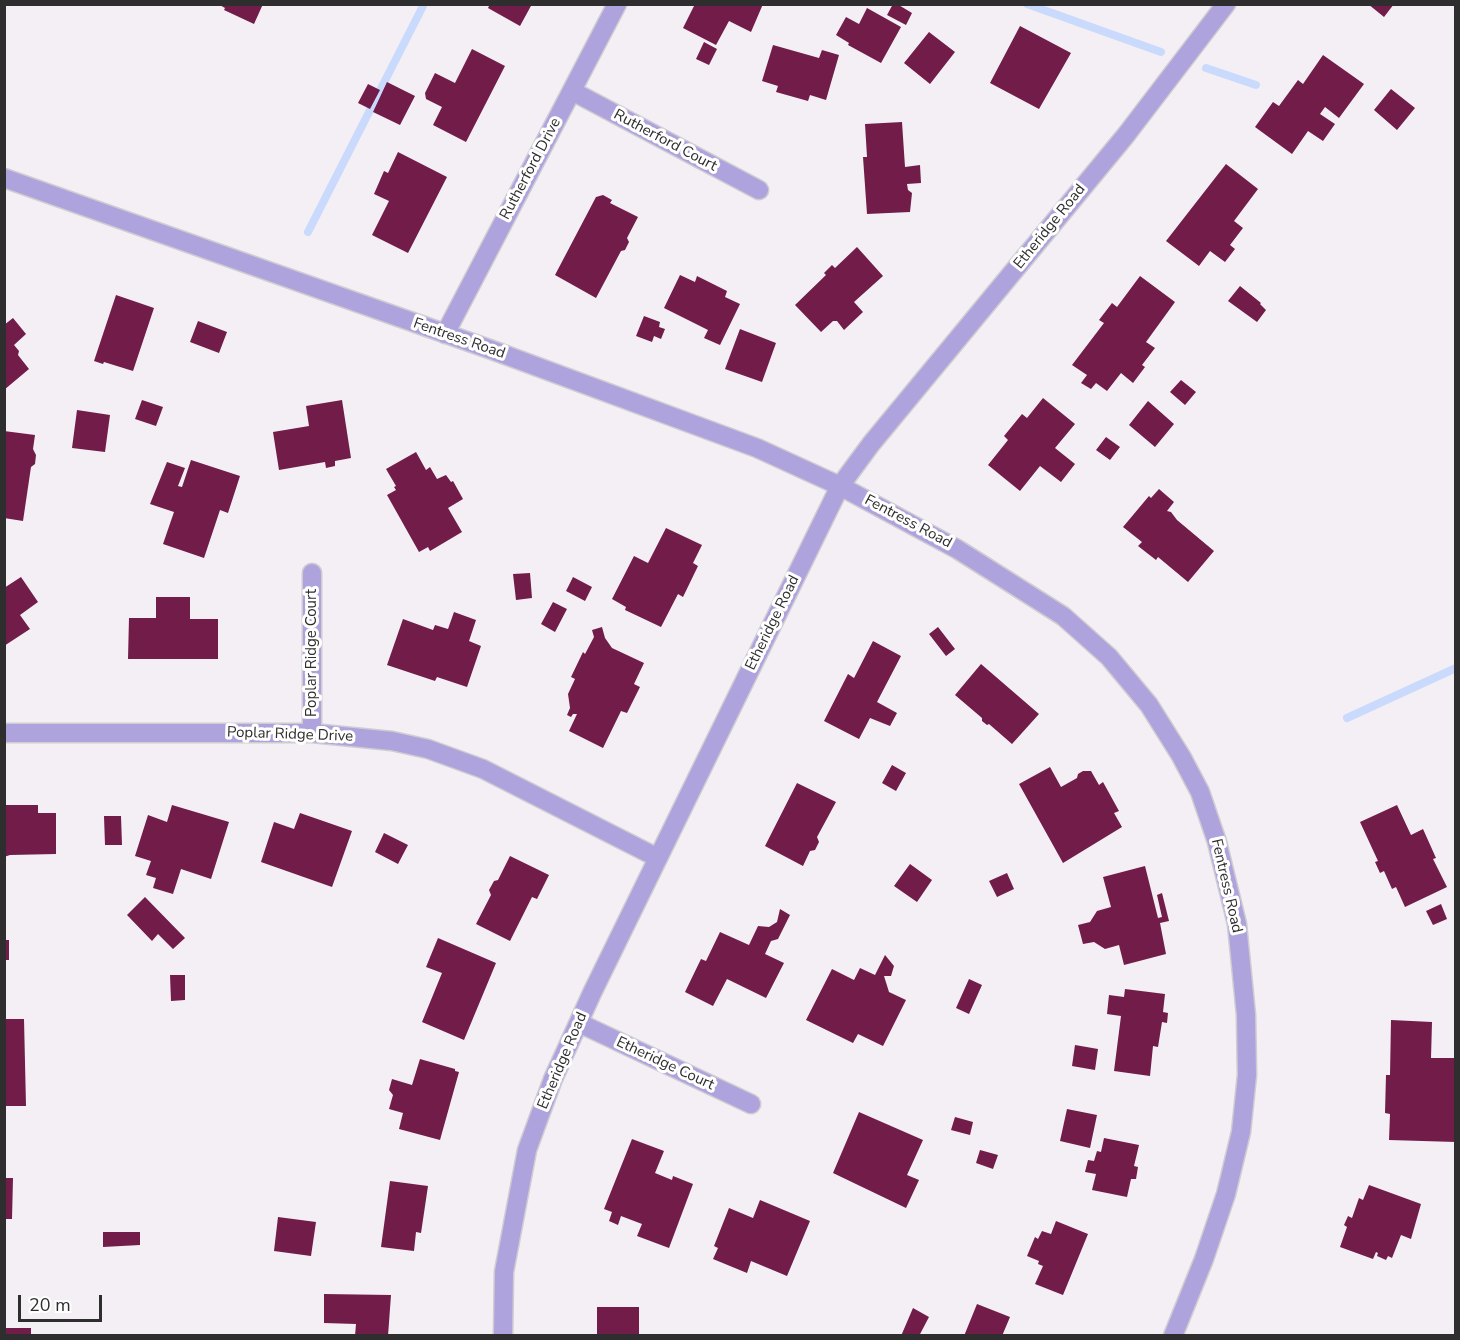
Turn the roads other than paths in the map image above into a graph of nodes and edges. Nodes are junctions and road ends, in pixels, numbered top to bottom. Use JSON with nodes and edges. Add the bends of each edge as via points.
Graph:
{"nodes":[{"id":1,"x":617,"y":4,"type":"edge"},
{"id":2,"x":1226,"y":4,"type":"edge"},
{"id":3,"x":572,"y":91,"type":"junction"},
{"id":4,"x":4,"y":178,"type":"edge"},
{"id":5,"x":759,"y":190,"type":"dead end"},
{"id":6,"x":445,"y":334,"type":"junction"},
{"id":7,"x":840,"y":486,"type":"junction"},
{"id":8,"x":312,"y":573,"type":"dead end"},
{"id":9,"x":4,"y":733,"type":"edge"},
{"id":10,"x":312,"y":733,"type":"junction"},
{"id":11,"x":658,"y":858,"type":"junction"},
{"id":12,"x":579,"y":1023,"type":"junction"},
{"id":13,"x":751,"y":1104,"type":"dead end"},
{"id":14,"x":503,"y":1335,"type":"edge"},
{"id":15,"x":1173,"y":1335,"type":"edge"}],
"edges":[{"from":1,"to":3,"type":"street","name":"Rutherford Drive"},
{"from":2,"to":7,"type":"street","name":"Etheridge Road","via":[[1126,135]]},
{"from":3,"to":5,"type":"street","name":"Rutherford Court"},
{"from":3,"to":6,"type":"street","name":"Rutherford Drive"},
{"from":4,"to":6,"type":"street","name":"Fentress Road"},
{"from":6,"to":7,"type":"street","name":"Fentress Road","via":[[757,448]]},
{"from":7,"to":11,"type":"street","name":"Etheridge Road"},
{"from":7,"to":15,"type":"street","name":"Fentress Road","via":[[957,549],[1063,616],[1109,657],[1149,705],[1200,792],[1238,924],[1247,1075],[1241,1132],[1226,1194]]},
{"from":8,"to":10,"type":"street","name":"Poplar Ridge Court"},
{"from":9,"to":10,"type":"street","name":"Poplar Ridge Drive"},
{"from":10,"to":11,"type":"street","name":"Poplar Ridge Drive","via":[[393,741],[456,758]]},
{"from":11,"to":12,"type":"street","name":"Etheridge Road"},
{"from":12,"to":13,"type":"street","name":"Etheridge Court"},
{"from":12,"to":14,"type":"street","name":"Etheridge Road","via":[[553,1079],[528,1150],[504,1272]]}]}
